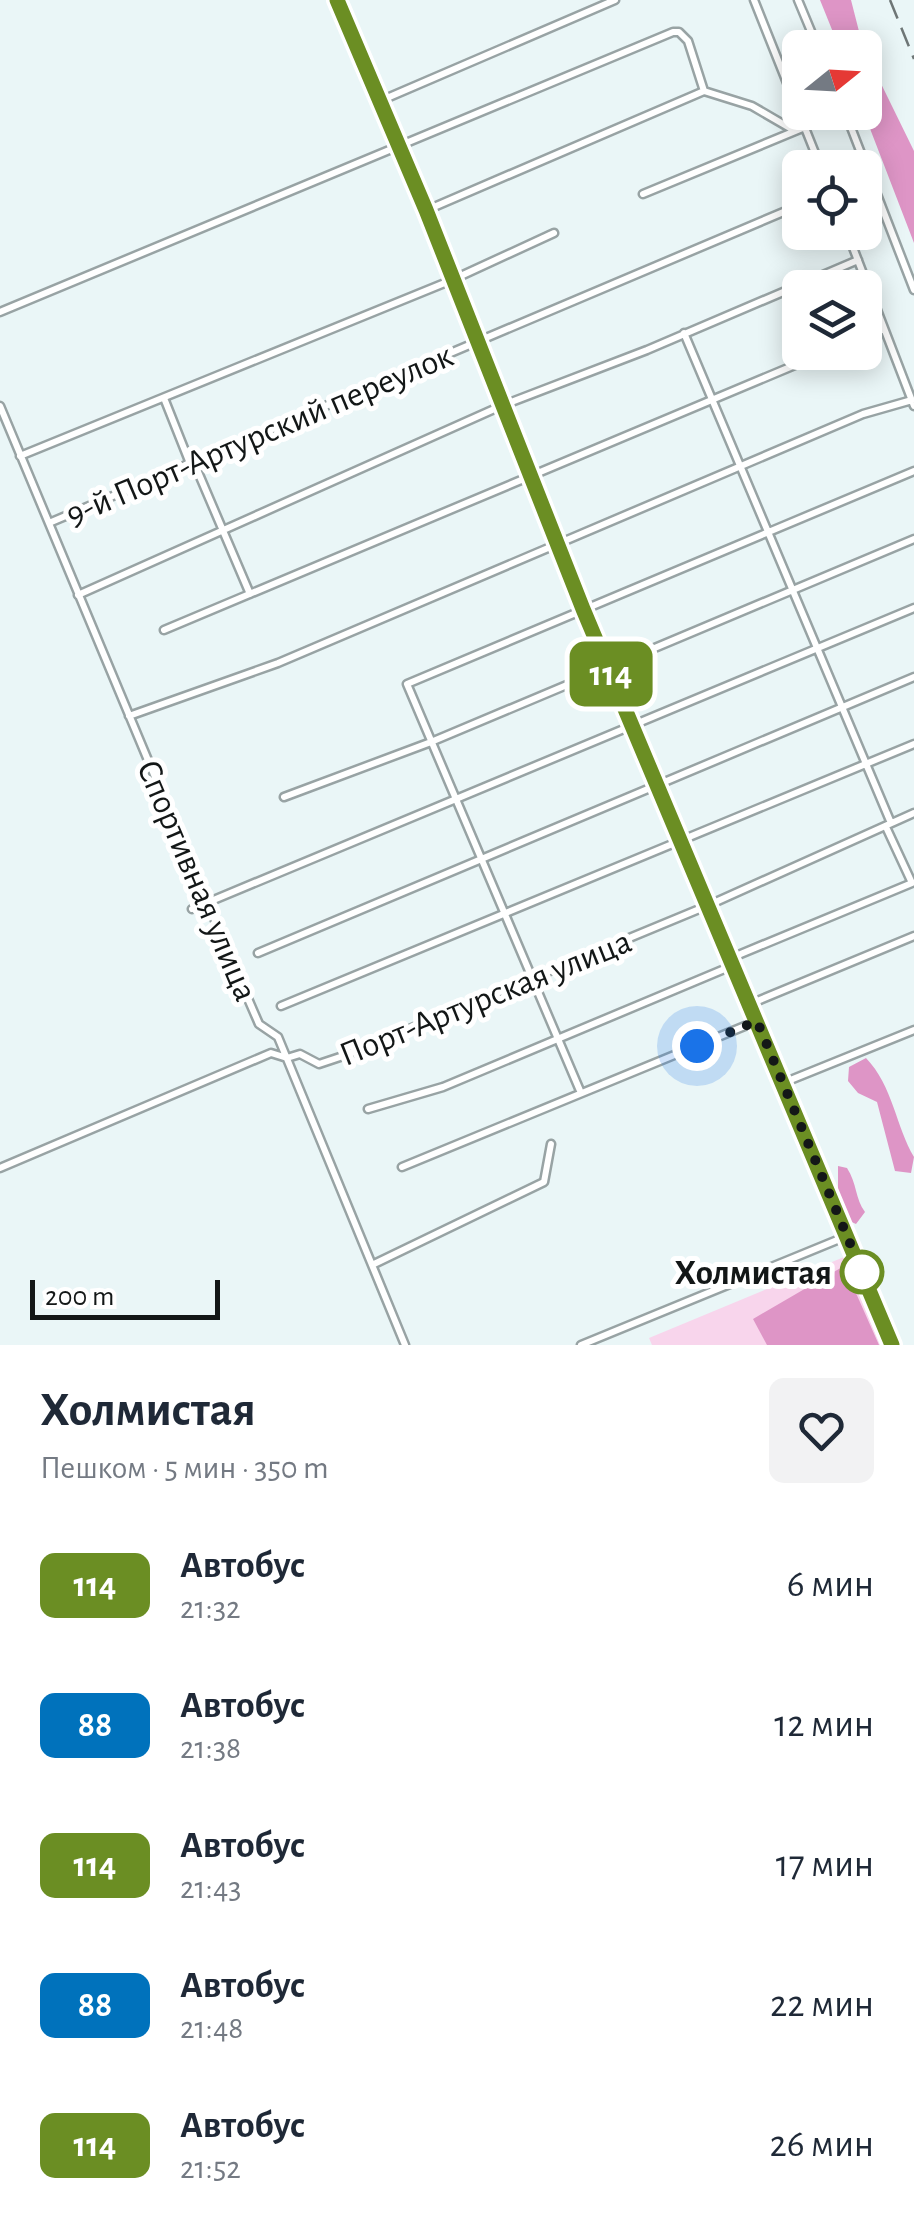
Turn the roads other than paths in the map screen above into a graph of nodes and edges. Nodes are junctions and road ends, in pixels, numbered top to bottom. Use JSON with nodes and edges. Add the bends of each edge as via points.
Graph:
{"nodes":[{"id":1,"x":337,"y":0,"type":"edge"},
{"id":2,"x":615,"y":0,"type":"edge"},
{"id":3,"x":754,"y":0,"type":"edge"},
{"id":4,"x":798,"y":0,"type":"edge"},
{"id":5,"x":810,"y":30,"type":"edge"},
{"id":6,"x":782,"y":70,"type":"edge"},
{"id":7,"x":704,"y":91,"type":"junction"},
{"id":8,"x":380,"y":101,"type":"junction"},
{"id":9,"x":852,"y":130,"type":"edge"},
{"id":10,"x":794,"y":131,"type":"joint"},
{"id":11,"x":398,"y":145,"type":"junction"},
{"id":12,"x":642,"y":194,"type":"dead end"},
{"id":13,"x":426,"y":210,"type":"junction"},
{"id":14,"x":782,"y":213,"type":"edge"},
{"id":15,"x":554,"y":232,"type":"dead end"},
{"id":16,"x":854,"y":250,"type":"edge"},
{"id":17,"x":858,"y":260,"type":"junction"},
{"id":18,"x":452,"y":280,"type":"junction"},
{"id":19,"x":914,"y":290,"type":"edge"},
{"id":20,"x":0,"y":312,"type":"edge"},
{"id":21,"x":884,"y":329,"type":"joint"},
{"id":22,"x":684,"y":333,"type":"junction"},
{"id":23,"x":477,"y":342,"type":"junction"},
{"id":24,"x":782,"y":370,"type":"edge"},
{"id":25,"x":164,"y":398,"type":"junction"},
{"id":26,"x":712,"y":399,"type":"junction"},
{"id":27,"x":913,"y":403,"type":"edge"},
{"id":28,"x":0,"y":406,"type":"edge"},
{"id":29,"x":501,"y":406,"type":"junction"},
{"id":30,"x":20,"y":456,"type":"junction"},
{"id":31,"x":193,"y":466,"type":"junction"},
{"id":32,"x":740,"y":467,"type":"junction"},
{"id":33,"x":914,"y":471,"type":"edge"},
{"id":34,"x":529,"y":475,"type":"junction"},
{"id":35,"x":48,"y":523,"type":"junction"},
{"id":36,"x":223,"y":530,"type":"junction"},
{"id":37,"x":768,"y":532,"type":"junction"},
{"id":38,"x":914,"y":539,"type":"edge"},
{"id":39,"x":556,"y":541,"type":"junction"},
{"id":40,"x":792,"y":587,"type":"junction"},
{"id":41,"x":78,"y":594,"type":"junction"},
{"id":42,"x":250,"y":594,"type":"junction"},
{"id":43,"x":914,"y":608,"type":"edge"},
{"id":44,"x":583,"y":609,"type":"junction"},
{"id":45,"x":164,"y":630,"type":"dead end"},
{"id":46,"x":817,"y":648,"type":"junction"},
{"id":47,"x":608,"y":667,"type":"junction"},
{"id":48,"x":914,"y":676,"type":"edge"},
{"id":49,"x":842,"y":706,"type":"junction"},
{"id":50,"x":129,"y":716,"type":"junction"},
{"id":51,"x":633,"y":726,"type":"junction"},
{"id":52,"x":431,"y":742,"type":"junction"},
{"id":53,"x":914,"y":744,"type":"edge"},
{"id":54,"x":866,"y":764,"type":"junction"},
{"id":55,"x":658,"y":785,"type":"junction"},
{"id":56,"x":284,"y":797,"type":"dead end"},
{"id":57,"x":456,"y":802,"type":"junction"},
{"id":58,"x":914,"y":814,"type":"edge"},
{"id":59,"x":889,"y":826,"type":"junction"},
{"id":60,"x":682,"y":842,"type":"junction"},
{"id":61,"x":481,"y":861,"type":"junction"},
{"id":62,"x":912,"y":883,"type":"edge"},
{"id":63,"x":207,"y":902,"type":"junction"},
{"id":64,"x":709,"y":905,"type":"junction"},
{"id":65,"x":192,"y":909,"type":"dead end"},
{"id":66,"x":505,"y":916,"type":"junction"},
{"id":67,"x":914,"y":936,"type":"edge"},
{"id":68,"x":258,"y":952,"type":"dead end"},
{"id":69,"x":732,"y":962,"type":"junction"},
{"id":70,"x":531,"y":980,"type":"junction"},
{"id":71,"x":750,"y":1004,"type":"junction"},
{"id":72,"x":281,"y":1006,"type":"dead end"},
{"id":73,"x":757,"y":1021,"type":"junction"},
{"id":74,"x":914,"y":1030,"type":"edge"},
{"id":75,"x":557,"y":1038,"type":"junction"},
{"id":76,"x":287,"y":1058,"type":"junction"},
{"id":77,"x":783,"y":1083,"type":"junction"},
{"id":78,"x":581,"y":1093,"type":"junction"},
{"id":79,"x":368,"y":1109,"type":"dead end"},
{"id":80,"x":551,"y":1144,"type":"dead end"},
{"id":81,"x":402,"y":1167,"type":"dead end"},
{"id":82,"x":0,"y":1168,"type":"edge"},
{"id":83,"x":847,"y":1236,"type":"junction"},
{"id":84,"x":372,"y":1265,"type":"junction"},
{"id":85,"x":405,"y":1345,"type":"edge"},
{"id":86,"x":581,"y":1345,"type":"edge"},
{"id":87,"x":892,"y":1345,"type":"edge"}],
"edges":[{"from":1,"to":8,"type":"street"},
{"from":2,"to":8,"type":"street"},
{"from":3,"to":6,"type":"street"},
{"from":4,"to":5,"type":"street"},
{"from":7,"to":10,"type":"street","via":[[752,106]]},
{"from":7,"to":11,"type":"street","via":[[688,42],[673,32]]},
{"from":7,"to":13,"type":"street"},
{"from":8,"to":11,"type":"street"},
{"from":9,"to":19,"type":"street"},
{"from":10,"to":12,"type":"street"},
{"from":11,"to":13,"type":"street"},
{"from":11,"to":20,"type":"street"},
{"from":13,"to":18,"type":"street"},
{"from":14,"to":23,"type":"street","name":"9-й Порт-Артурский переулок"},
{"from":15,"to":18,"type":"street"},
{"from":16,"to":17,"type":"street"},
{"from":17,"to":21,"type":"street"},
{"from":17,"to":22,"type":"street"},
{"from":18,"to":23,"type":"street"},
{"from":18,"to":25,"type":"street"},
{"from":21,"to":27,"type":"street"},
{"from":22,"to":26,"type":"street"},
{"from":22,"to":29,"type":"street"},
{"from":23,"to":29,"type":"street"},
{"from":23,"to":31,"type":"street","name":"9-й Порт-Артурский переулок"},
{"from":24,"to":26,"type":"street"},
{"from":25,"to":30,"type":"street"},
{"from":25,"to":31,"type":"street"},
{"from":26,"to":32,"type":"street"},
{"from":26,"to":34,"type":"street"},
{"from":27,"to":32,"type":"street","via":[[863,414]]},
{"from":28,"to":30,"type":"street","name":"Спортивная улица"},
{"from":29,"to":34,"type":"street"},
{"from":29,"to":36,"type":"street"},
{"from":30,"to":35,"type":"street","name":"Спортивная улица"},
{"from":31,"to":35,"type":"street","name":"9-й Порт-Артурский переулок"},
{"from":31,"to":36,"type":"street"},
{"from":32,"to":37,"type":"street"},
{"from":32,"to":39,"type":"street"},
{"from":33,"to":37,"type":"street"},
{"from":34,"to":39,"type":"street"},
{"from":34,"to":42,"type":"street"},
{"from":35,"to":41,"type":"street","name":"Спортивная улица"},
{"from":36,"to":41,"type":"street"},
{"from":36,"to":42,"type":"street"},
{"from":37,"to":40,"type":"street"},
{"from":37,"to":44,"type":"street"},
{"from":38,"to":40,"type":"street"},
{"from":39,"to":44,"type":"street"},
{"from":39,"to":50,"type":"street","via":[[278,663]]},
{"from":40,"to":46,"type":"street"},
{"from":40,"to":47,"type":"street"},
{"from":41,"to":50,"type":"street","name":"Спортивная улица"},
{"from":42,"to":45,"type":"street"},
{"from":43,"to":46,"type":"street"},
{"from":44,"to":47,"type":"street"},
{"from":44,"to":52,"type":"street","via":[[407,684]]},
{"from":46,"to":49,"type":"street"},
{"from":46,"to":51,"type":"street"},
{"from":47,"to":51,"type":"street"},
{"from":47,"to":52,"type":"street"},
{"from":48,"to":49,"type":"street"},
{"from":49,"to":54,"type":"street"},
{"from":49,"to":55,"type":"street"},
{"from":50,"to":63,"type":"street","name":"Спортивная улица"},
{"from":51,"to":55,"type":"street"},
{"from":51,"to":57,"type":"street"},
{"from":52,"to":56,"type":"street"},
{"from":52,"to":57,"type":"street"},
{"from":53,"to":54,"type":"street"},
{"from":54,"to":59,"type":"street"},
{"from":54,"to":60,"type":"street"},
{"from":55,"to":60,"type":"street"},
{"from":55,"to":61,"type":"street"},
{"from":57,"to":61,"type":"street"},
{"from":57,"to":63,"type":"street"},
{"from":58,"to":59,"type":"street","name":"Порт-Артурская улица"},
{"from":59,"to":62,"type":"street"},
{"from":59,"to":64,"type":"street","name":"Порт-Артурская улица"},
{"from":60,"to":64,"type":"street"},
{"from":60,"to":66,"type":"street"},
{"from":61,"to":66,"type":"street"},
{"from":61,"to":68,"type":"street"},
{"from":62,"to":69,"type":"street"},
{"from":63,"to":65,"type":"street"},
{"from":63,"to":76,"type":"street","name":"Спортивная улица","via":[[259,1024],[272,1030]]},
{"from":64,"to":69,"type":"street"},
{"from":64,"to":70,"type":"street","name":"Порт-Артурская улица"},
{"from":66,"to":70,"type":"street"},
{"from":66,"to":72,"type":"street"},
{"from":67,"to":71,"type":"street"},
{"from":69,"to":71,"type":"street"},
{"from":69,"to":75,"type":"street"},
{"from":70,"to":75,"type":"street"},
{"from":70,"to":76,"type":"street","name":"Порт-Артурская улица","via":[[318,1064],[300,1054]]},
{"from":71,"to":73,"type":"street"},
{"from":73,"to":77,"type":"street"},
{"from":73,"to":78,"type":"street"},
{"from":74,"to":77,"type":"street"},
{"from":75,"to":78,"type":"street"},
{"from":75,"to":79,"type":"street","via":[[443,1087]]},
{"from":76,"to":82,"type":"street","name":"Порт-Артурская улица","via":[[271,1054]]},
{"from":76,"to":84,"type":"street","name":"Спортивная улица"},
{"from":77,"to":83,"type":"street"},
{"from":78,"to":81,"type":"street"},
{"from":80,"to":84,"type":"street","via":[[544,1182]]},
{"from":83,"to":86,"type":"street"},
{"from":83,"to":87,"type":"street"},
{"from":84,"to":85,"type":"street","name":"Спортивная улица"}]}
